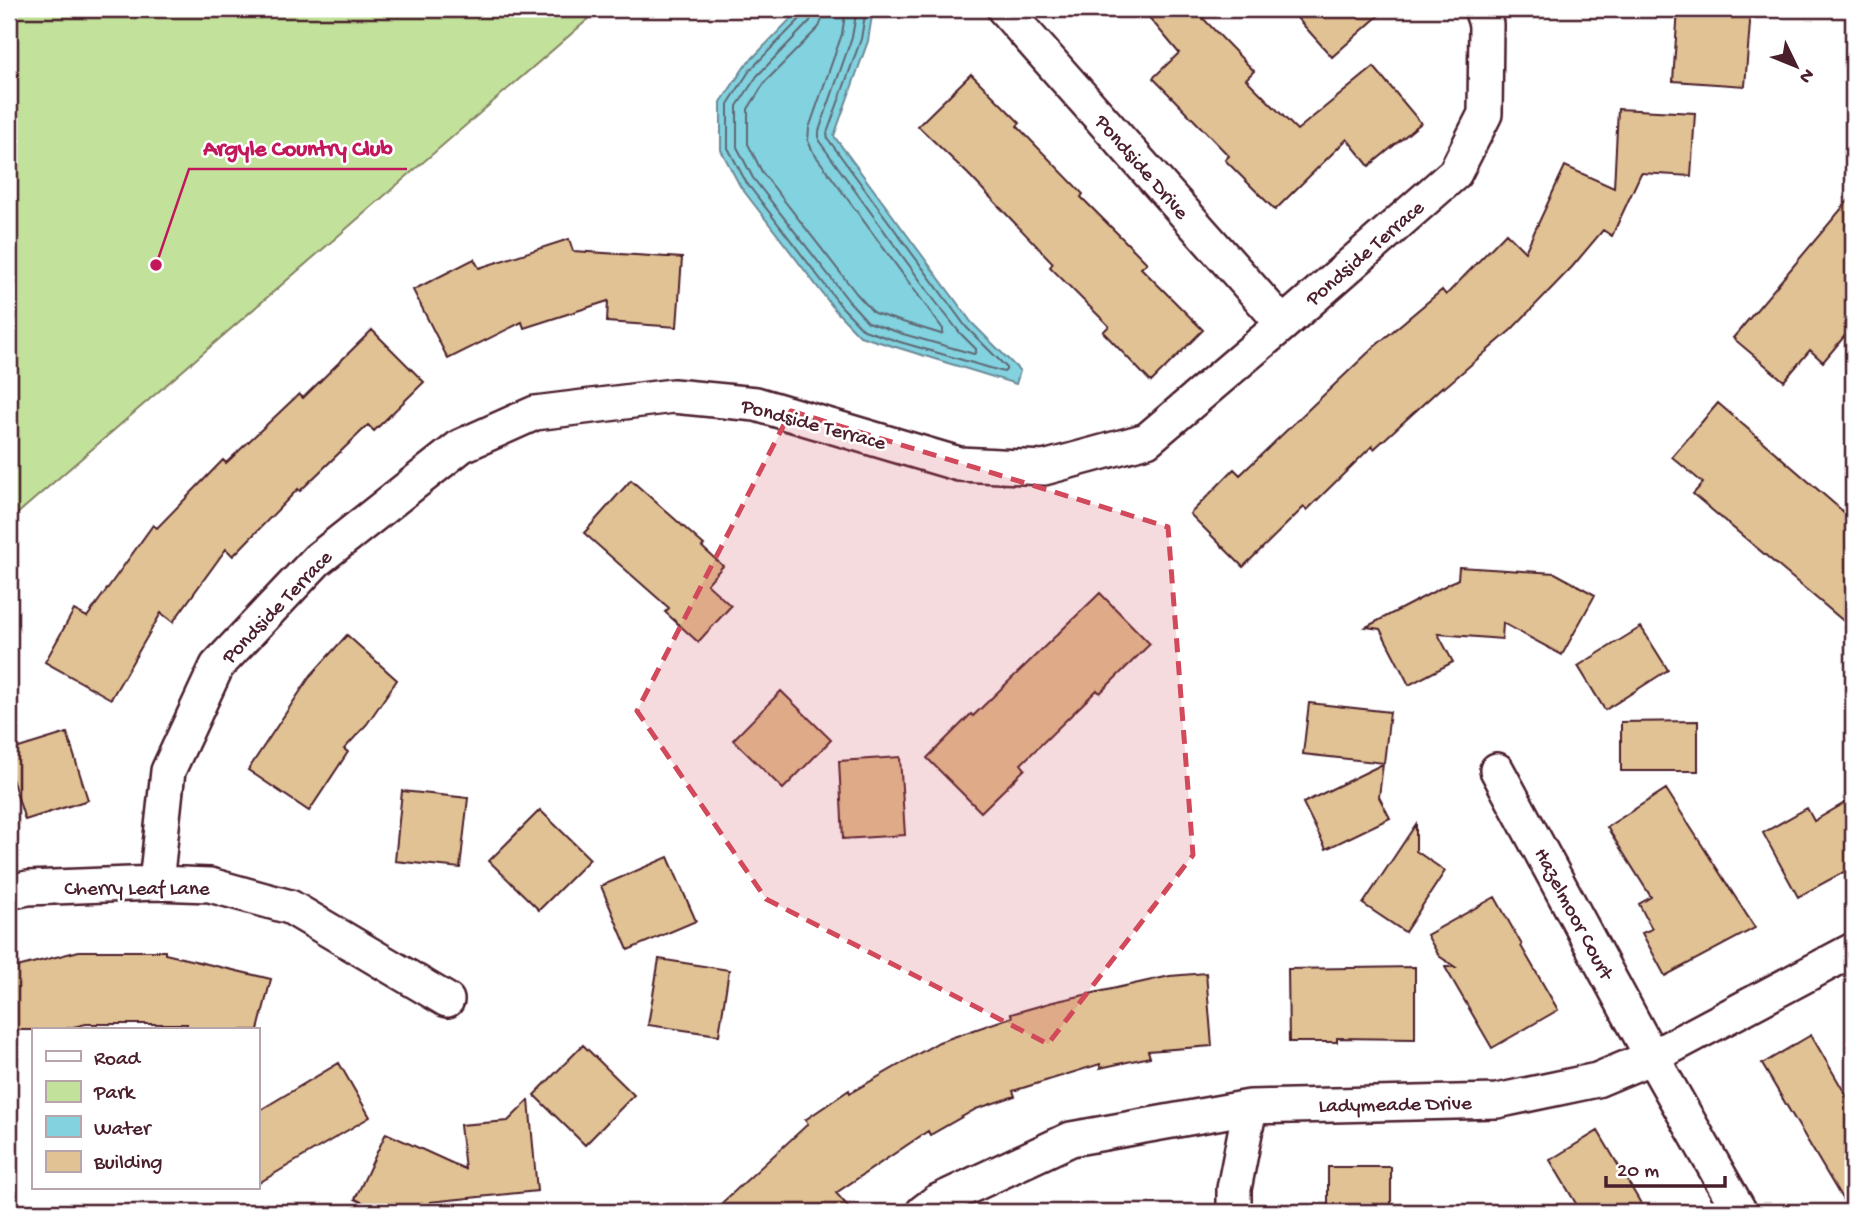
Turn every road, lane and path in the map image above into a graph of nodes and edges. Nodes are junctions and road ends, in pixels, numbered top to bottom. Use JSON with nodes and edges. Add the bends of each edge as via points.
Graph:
{"nodes":[{"id":1,"x":1004,"y":9,"type":"edge"},
{"id":2,"x":1481,"y":9,"type":"edge"},
{"id":3,"x":1283,"y":324,"type":"junction"},
{"id":4,"x":1497,"y":770,"type":"dead end"},
{"id":5,"x":156,"y":883,"type":"junction"},
{"id":6,"x":9,"y":892,"type":"edge"},
{"id":7,"x":1853,"y":950,"type":"edge"},
{"id":8,"x":447,"y":1000,"type":"dead end"},
{"id":9,"x":1652,"y":1057,"type":"junction"},
{"id":10,"x":1250,"y":1107,"type":"junction"},
{"id":11,"x":923,"y":1212,"type":"edge"},
{"id":12,"x":1234,"y":1212,"type":"edge"},
{"id":13,"x":1740,"y":1212,"type":"edge"}],
"edges":[{"from":1,"to":3,"type":"street","name":"Pondside Drive"},
{"from":2,"to":3,"type":"street","name":"Pondside Terrace","via":[[1486,24],[1485,114],[1455,173]]},
{"from":3,"to":5,"type":"street","name":"Pondside Terrace","via":[[1147,440],[1044,468],[959,464],[756,404],[673,396],[536,413],[461,446],[317,559],[218,666],[168,771]]},
{"from":4,"to":9,"type":"street","name":"Hazelmoor Court"},
{"from":5,"to":6,"type":"street","name":"Cherry Leaf Lane"},
{"from":5,"to":8,"type":"street","name":"Cherry Leaf Lane","via":[[210,885],[290,907]]},
{"from":7,"to":9,"type":"street","name":"Ladymeade Drive"},
{"from":9,"to":10,"type":"street","name":"Ladymeade Drive","via":[[1597,1080],[1497,1101]]},
{"from":9,"to":13,"type":"street","name":"Hazelmoor Court"},
{"from":10,"to":11,"type":"street","name":"Ladymeade Drive","via":[[1071,1139]]},
{"from":10,"to":12,"type":"street"}]}
